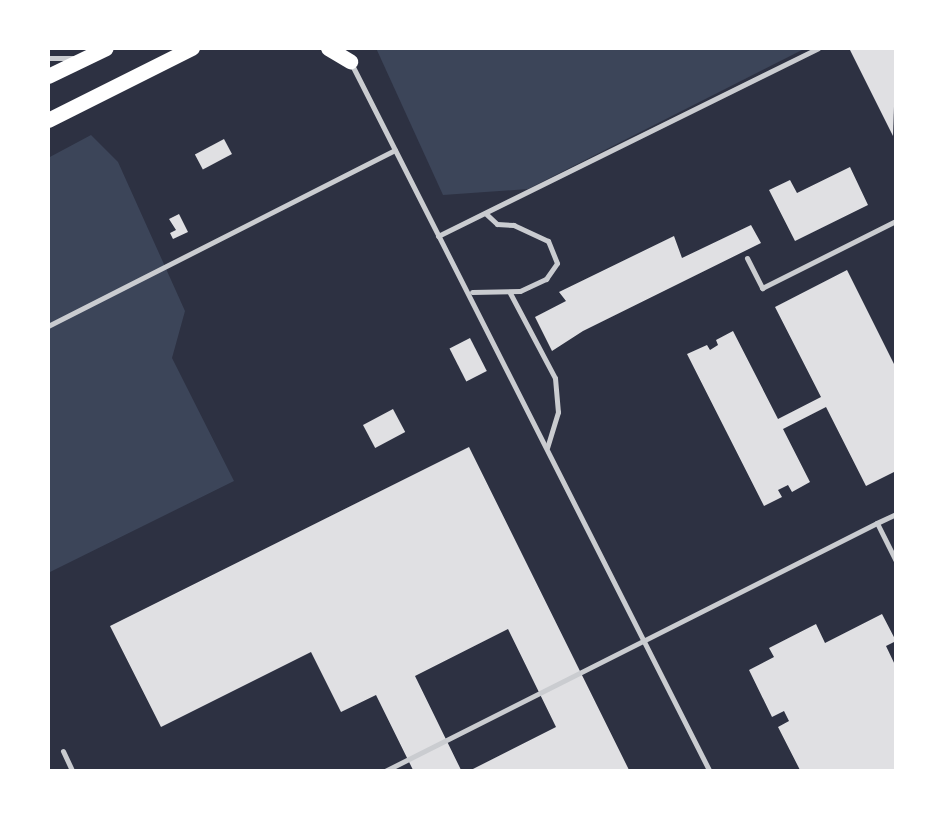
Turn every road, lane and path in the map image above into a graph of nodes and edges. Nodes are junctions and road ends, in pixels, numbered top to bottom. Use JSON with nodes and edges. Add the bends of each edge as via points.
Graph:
{"nodes":[{"id":1,"x":106,"y":48,"type":"edge"},
{"id":2,"x":192,"y":48,"type":"edge"},
{"id":3,"x":328,"y":48,"type":"edge"},
{"id":4,"x":818,"y":48,"type":"edge"},
{"id":5,"x":346,"y":54,"type":"edge"},
{"id":6,"x":48,"y":58,"type":"edge"},
{"id":7,"x":86,"y":58,"type":"junction"},
{"id":8,"x":48,"y":76,"type":"edge"},
{"id":9,"x":48,"y":120,"type":"edge"},
{"id":10,"x":394,"y":150,"type":"junction"},
{"id":11,"x":485,"y":213,"type":"junction"},
{"id":12,"x":896,"y":220,"type":"edge"},
{"id":13,"x":438,"y":236,"type":"junction"},
{"id":14,"x":747,"y":258,"type":"dead end"},
{"id":15,"x":471,"y":292,"type":"junction"},
{"id":16,"x":510,"y":293,"type":"junction"},
{"id":17,"x":48,"y":326,"type":"edge"},
{"id":18,"x":547,"y":447,"type":"junction"},
{"id":19,"x":896,"y":514,"type":"edge"},
{"id":20,"x":878,"y":523,"type":"junction"},
{"id":21,"x":896,"y":562,"type":"edge"},
{"id":22,"x":646,"y":642,"type":"junction"},
{"id":23,"x":63,"y":750,"type":"dead end"},
{"id":24,"x":73,"y":772,"type":"edge"},
{"id":25,"x":383,"y":772,"type":"edge"},
{"id":26,"x":710,"y":772,"type":"edge"}],
"edges":[{"from":1,"to":7,"type":"main road"},
{"from":2,"to":9,"type":"main road"},
{"from":3,"to":5,"type":"main road"},
{"from":4,"to":11,"type":"lane"},
{"from":5,"to":10,"type":"lane"},
{"from":6,"to":7,"type":"lane"},
{"from":7,"to":8,"type":"main road"},
{"from":10,"to":13,"type":"lane"},
{"from":10,"to":17,"type":"lane"},
{"from":11,"to":13,"type":"lane"},
{"from":11,"to":16,"type":"lane","via":[[497,224],[534,233],[555,251],[558,263],[546,279]]},
{"from":12,"to":14,"type":"lane","via":[[762,288]]},
{"from":13,"to":15,"type":"lane"},
{"from":15,"to":16,"type":"lane"},
{"from":15,"to":18,"type":"lane"},
{"from":16,"to":18,"type":"lane","via":[[555,378],[558,412]]},
{"from":18,"to":22,"type":"lane"},
{"from":19,"to":20,"type":"lane"},
{"from":20,"to":21,"type":"lane"},
{"from":20,"to":22,"type":"lane"},
{"from":22,"to":25,"type":"lane"},
{"from":22,"to":26,"type":"lane"},
{"from":23,"to":24,"type":"lane"}]}
